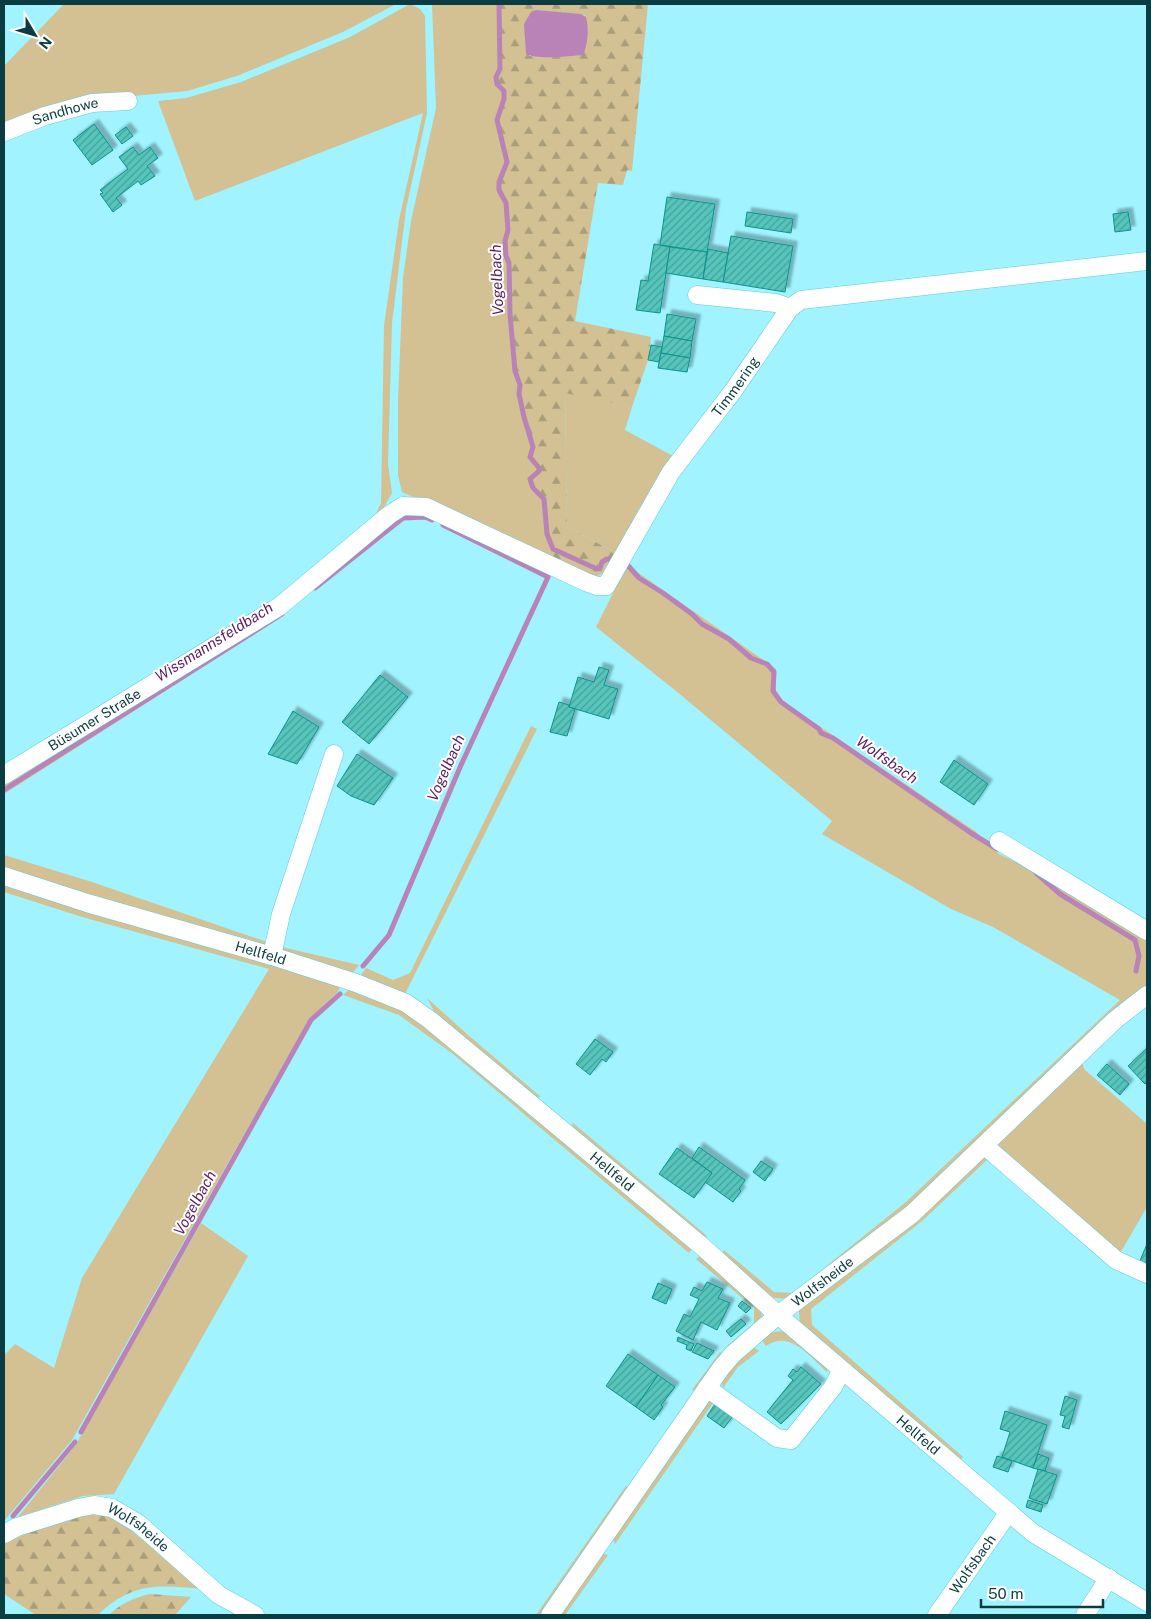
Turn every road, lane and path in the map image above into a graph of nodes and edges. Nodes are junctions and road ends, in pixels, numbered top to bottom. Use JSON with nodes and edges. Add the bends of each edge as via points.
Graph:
{"nodes":[{"id":1,"x":128,"y":101,"type":"dead end"},
{"id":2,"x":4,"y":132,"type":"edge"},
{"id":3,"x":1147,"y":261,"type":"edge"},
{"id":4,"x":697,"y":295,"type":"dead end"},
{"id":5,"x":790,"y":308,"type":"junction"},
{"id":6,"x":403,"y":506,"type":"joint"},
{"id":7,"x":334,"y":754,"type":"dead end"},
{"id":8,"x":4,"y":775,"type":"edge"},
{"id":9,"x":999,"y":841,"type":"dead end"},
{"id":10,"x":4,"y":876,"type":"edge"},
{"id":11,"x":1147,"y":931,"type":"edge"},
{"id":12,"x":272,"y":956,"type":"junction"},
{"id":13,"x":1147,"y":994,"type":"edge"},
{"id":14,"x":985,"y":1146,"type":"junction"},
{"id":15,"x":1147,"y":1274,"type":"edge"},
{"id":16,"x":778,"y":1315,"type":"junction"},
{"id":17,"x":842,"y":1370,"type":"junction"},
{"id":18,"x":706,"y":1388,"type":"junction"},
{"id":19,"x":1009,"y":1512,"type":"junction"},
{"id":20,"x":4,"y":1534,"type":"edge"},
{"id":21,"x":1109,"y":1578,"type":"junction"},
{"id":22,"x":1147,"y":1602,"type":"edge"},
{"id":23,"x":255,"y":1615,"type":"edge"},
{"id":24,"x":550,"y":1615,"type":"edge"},
{"id":25,"x":938,"y":1615,"type":"edge"},
{"id":26,"x":1085,"y":1615,"type":"edge"}],
"edges":[{"from":1,"to":2,"type":"street","name":"Sandhowe","via":[[70,108]]},
{"from":3,"to":5,"type":"street","via":[[800,300]]},
{"from":4,"to":5,"type":"street","via":[[776,303]]},
{"from":5,"to":6,"type":"street","name":"Timmering","via":[[733,391],[671,472],[606,586],[586,582],[426,507]]},
{"from":6,"to":8,"type":"street","name":"Büsumer Straße","via":[[389,514],[280,606]]},
{"from":7,"to":12,"type":"street","via":[[281,914]]},
{"from":9,"to":11,"type":"street"},
{"from":10,"to":12,"type":"street","name":"Hellfeld"},
{"from":12,"to":16,"type":"street","name":"Hellfeld","via":[[365,986],[406,1004],[430,1020],[704,1248]]},
{"from":13,"to":14,"type":"street","name":"Wolfsheide","via":[[1115,1020]]},
{"from":14,"to":15,"type":"street","via":[[1116,1260]]},
{"from":14,"to":16,"type":"street","name":"Wolfsheide","via":[[912,1214]]},
{"from":16,"to":17,"type":"street","name":"Hellfeld"},
{"from":16,"to":18,"type":"street","name":"Wolfsheide","via":[[733,1354]]},
{"from":17,"to":18,"type":"street","via":[[833,1387],[791,1440],[777,1438]]},
{"from":17,"to":19,"type":"street","name":"Hellfeld"},
{"from":18,"to":24,"type":"street","name":"Wolfsheide"},
{"from":19,"to":21,"type":"street","name":"Hellfeld","via":[[1033,1532]]},
{"from":19,"to":25,"type":"street","name":"Wolfsbach"},
{"from":20,"to":23,"type":"street","name":"Wolfsheide","via":[[78,1508],[94,1505],[112,1508],[138,1524],[220,1595]]},
{"from":21,"to":22,"type":"street","name":"Hellfeld"},
{"from":21,"to":26,"type":"street"}]}
